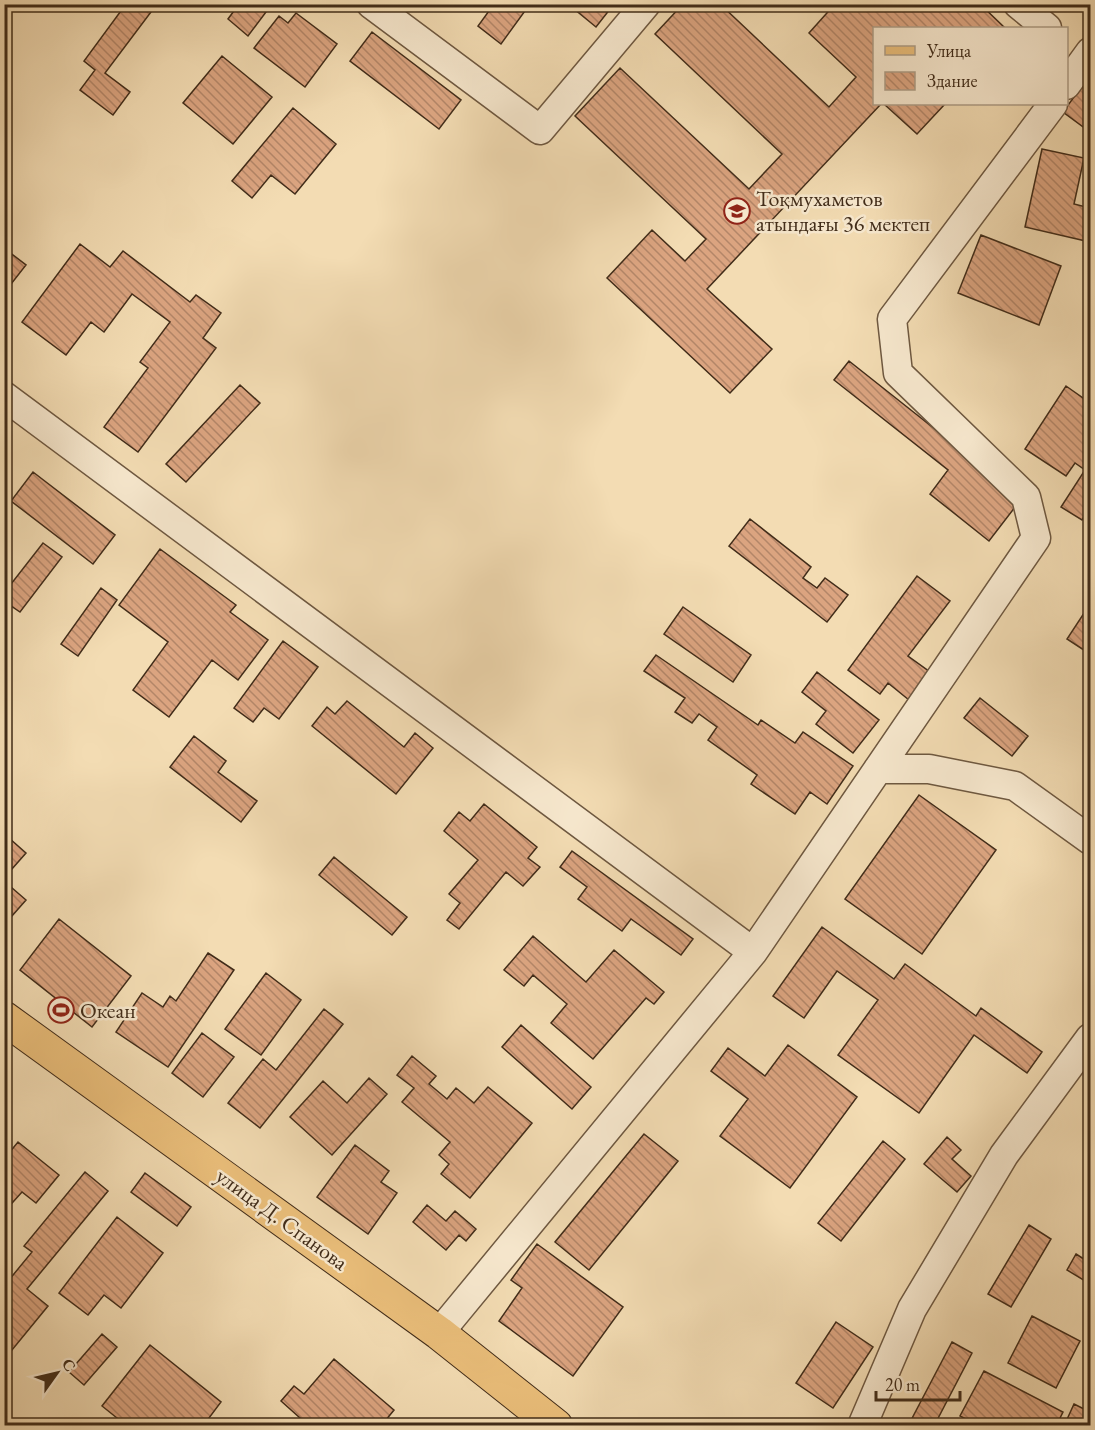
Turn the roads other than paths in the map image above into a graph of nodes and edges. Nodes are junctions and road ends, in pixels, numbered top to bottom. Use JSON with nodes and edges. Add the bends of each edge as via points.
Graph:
{"nodes":[{"id":1,"x":371,"y":4,"type":"edge"},
{"id":2,"x":646,"y":4,"type":"edge"},
{"id":3,"x":1018,"y":4,"type":"edge"},
{"id":4,"x":1046,"y":27,"type":"edge"},
{"id":5,"x":1081,"y":53,"type":"edge"},
{"id":6,"x":1068,"y":81,"type":"edge"},
{"id":7,"x":1052,"y":105,"type":"edge"},
{"id":8,"x":4,"y":396,"type":"edge"},
{"id":9,"x":878,"y":769,"type":"junction"},
{"id":10,"x":1090,"y":840,"type":"edge"},
{"id":11,"x":753,"y":952,"type":"junction"},
{"id":12,"x":4,"y":1018,"type":"edge"},
{"id":13,"x":1090,"y":1038,"type":"edge"},
{"id":14,"x":439,"y":1333,"type":"junction"},
{"id":15,"x":556,"y":1425,"type":"edge"},
{"id":16,"x":862,"y":1425,"type":"edge"}],
"edges":[{"from":1,"to":2,"type":"street","via":[[540,130]]},
{"from":3,"to":4,"type":"street"},
{"from":5,"to":6,"type":"street"},
{"from":7,"to":9,"type":"street","via":[[892,319],[898,373],[1026,497],[1036,538]]},
{"from":8,"to":11,"type":"street"},
{"from":9,"to":10,"type":"street","via":[[928,769],[1015,786]]},
{"from":9,"to":11,"type":"street"},
{"from":11,"to":14,"type":"street"},
{"from":12,"to":14,"type":"main road","name":"улица Д. Спанова"},
{"from":13,"to":16,"type":"street","via":[[1004,1155],[918,1299]]},
{"from":14,"to":15,"type":"main road","name":"улица Д. Спанова"}]}
